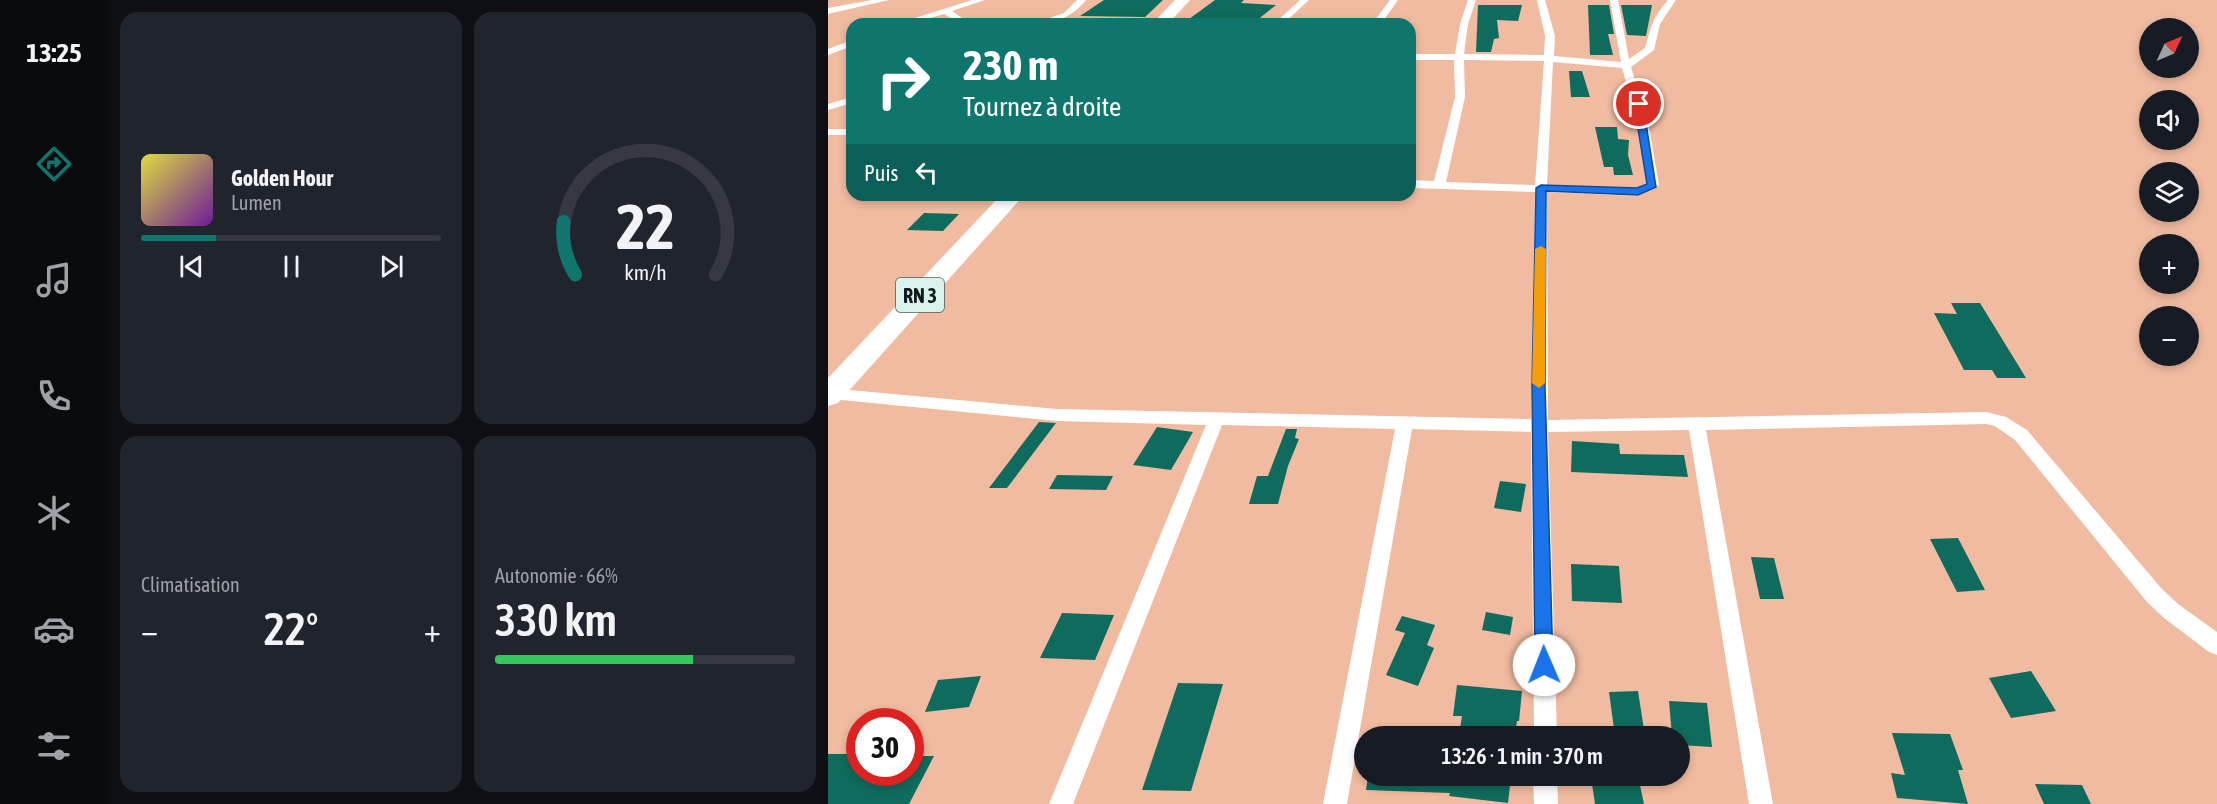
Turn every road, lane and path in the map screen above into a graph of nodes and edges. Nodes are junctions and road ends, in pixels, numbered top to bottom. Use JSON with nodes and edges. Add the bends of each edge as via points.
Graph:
{"nodes":[{"id":1,"x":885,"y":0,"type":"edge"},
{"id":2,"x":981,"y":0,"type":"edge"},
{"id":3,"x":1082,"y":0,"type":"edge"},
{"id":4,"x":1183,"y":0,"type":"edge"},
{"id":5,"x":1305,"y":0,"type":"edge"},
{"id":6,"x":1394,"y":0,"type":"edge"},
{"id":7,"x":1472,"y":0,"type":"edge"},
{"id":8,"x":1541,"y":0,"type":"edge"},
{"id":9,"x":1614,"y":0,"type":"edge"},
{"id":10,"x":1672,"y":0,"type":"edge"},
{"id":11,"x":828,"y":11,"type":"edge"},
{"id":12,"x":945,"y":11,"type":"junction"},
{"id":13,"x":921,"y":18,"type":"edge"},
{"id":14,"x":957,"y":18,"type":"edge"},
{"id":15,"x":1057,"y":18,"type":"edge"},
{"id":16,"x":1166,"y":18,"type":"edge"},
{"id":17,"x":1285,"y":18,"type":"edge"},
{"id":18,"x":1380,"y":18,"type":"edge"},
{"id":19,"x":846,"y":45,"type":"edge"},
{"id":20,"x":828,"y":52,"type":"edge"},
{"id":21,"x":1416,"y":57,"type":"edge"},
{"id":22,"x":1459,"y":58,"type":"junction"},
{"id":23,"x":1548,"y":58,"type":"junction"},
{"id":24,"x":1626,"y":66,"type":"junction"},
{"id":25,"x":846,"y":102,"type":"edge"},
{"id":26,"x":828,"y":106,"type":"edge"},
{"id":27,"x":828,"y":132,"type":"edge"},
{"id":28,"x":846,"y":132,"type":"edge"},
{"id":29,"x":1416,"y":184,"type":"edge"},
{"id":30,"x":1438,"y":184,"type":"junction"},
{"id":31,"x":1541,"y":188,"type":"junction"},
{"id":32,"x":1007,"y":201,"type":"edge"},
{"id":33,"x":830,"y":394,"type":"edge"},
{"id":34,"x":1216,"y":420,"type":"junction"},
{"id":35,"x":1405,"y":423,"type":"junction"},
{"id":36,"x":1696,"y":424,"type":"junction"},
{"id":37,"x":1540,"y":426,"type":"junction"},
{"id":38,"x":2217,"y":645,"type":"edge"},
{"id":39,"x":1545,"y":726,"type":"edge"},
{"id":40,"x":1545,"y":786,"type":"edge"},
{"id":41,"x":1062,"y":804,"type":"edge"},
{"id":42,"x":1335,"y":804,"type":"edge"},
{"id":43,"x":1546,"y":804,"type":"edge"},
{"id":44,"x":1761,"y":804,"type":"edge"}],
"edges":[{"from":1,"to":11,"type":"street"},
{"from":2,"to":12,"type":"street"},
{"from":3,"to":15,"type":"street","via":[[1067,15]]},
{"from":4,"to":16,"type":"highway"},
{"from":5,"to":17,"type":"street"},
{"from":6,"to":18,"type":"street"},
{"from":7,"to":22,"type":"street"},
{"from":8,"to":23,"type":"street","via":[[1550,36]]},
{"from":9,"to":24,"type":"street"},
{"from":10,"to":24,"type":"street","via":[[1659,14],[1652,46]]},
{"from":12,"to":13,"type":"street"},
{"from":12,"to":14,"type":"street"},
{"from":19,"to":20,"type":"street"},
{"from":21,"to":22,"type":"street"},
{"from":22,"to":23,"type":"street"},
{"from":22,"to":30,"type":"street","via":[[1460,97]]},
{"from":23,"to":24,"type":"street"},
{"from":23,"to":31,"type":"street"},
{"from":24,"to":31,"type":"street","via":[[1643,122],[1653,185],[1638,192]]},
{"from":25,"to":26,"type":"street"},
{"from":27,"to":28,"type":"street"},
{"from":29,"to":30,"type":"street"},
{"from":30,"to":31,"type":"street"},
{"from":31,"to":37,"type":"street"},
{"from":32,"to":33,"type":"highway","number":"RN 3"},
{"from":33,"to":34,"type":"street","via":[[1057,415]]},
{"from":34,"to":35,"type":"street"},
{"from":34,"to":41,"type":"street"},
{"from":35,"to":37,"type":"street"},
{"from":35,"to":42,"type":"street"},
{"from":36,"to":37,"type":"street"},
{"from":36,"to":38,"type":"street","via":[[1986,418],[2000,421],[2021,435],[2154,595]]},
{"from":36,"to":44,"type":"street"},
{"from":37,"to":39,"type":"street"},
{"from":40,"to":43,"type":"street"}]}
